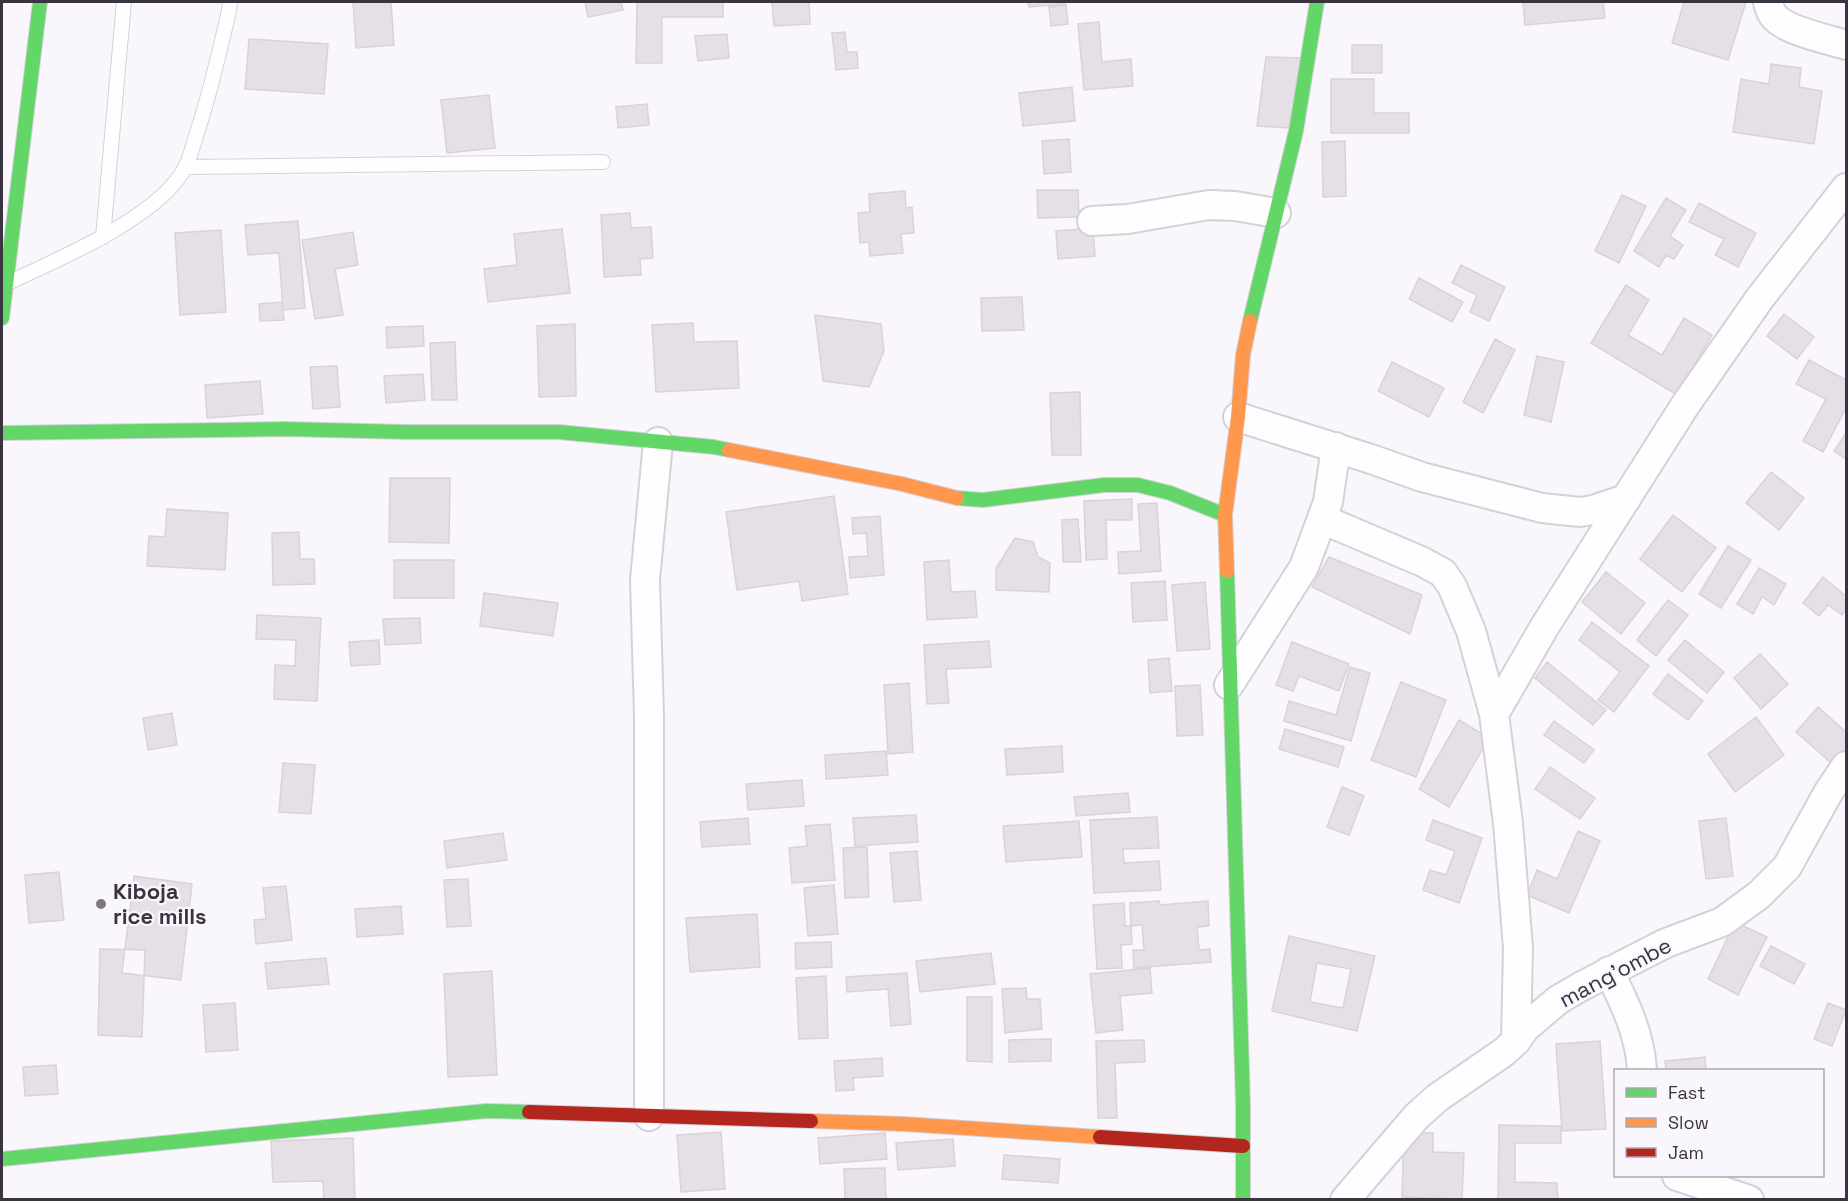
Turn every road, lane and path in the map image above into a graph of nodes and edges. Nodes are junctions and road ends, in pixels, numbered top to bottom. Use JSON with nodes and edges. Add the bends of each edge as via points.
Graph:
{"nodes":[{"id":1,"x":40,"y":2,"type":"edge"},
{"id":2,"x":124,"y":2,"type":"edge"},
{"id":3,"x":230,"y":2,"type":"edge"},
{"id":4,"x":1317,"y":2,"type":"edge"},
{"id":5,"x":1768,"y":2,"type":"edge"},
{"id":6,"x":1846,"y":45,"type":"edge"},
{"id":7,"x":603,"y":162,"type":"dead end"},
{"id":8,"x":185,"y":167,"type":"junction"},
{"id":9,"x":1846,"y":188,"type":"edge"},
{"id":10,"x":1276,"y":213,"type":"junction"},
{"id":11,"x":1092,"y":221,"type":"dead end"},
{"id":12,"x":103,"y":237,"type":"junction"},
{"id":13,"x":6,"y":284,"type":"junction"},
{"id":14,"x":2,"y":318,"type":"edge"},
{"id":15,"x":1238,"y":417,"type":"junction"},
{"id":16,"x":2,"y":433,"type":"edge"},
{"id":17,"x":658,"y":442,"type":"junction"},
{"id":18,"x":1336,"y":447,"type":"junction"},
{"id":19,"x":1626,"y":499,"type":"junction"},
{"id":20,"x":1225,"y":515,"type":"junction"},
{"id":21,"x":1322,"y":519,"type":"junction"},
{"id":22,"x":1229,"y":686,"type":"junction"},
{"id":23,"x":1494,"y":714,"type":"junction"},
{"id":24,"x":1846,"y":766,"type":"edge"},
{"id":25,"x":1609,"y":971,"type":"junction"},
{"id":26,"x":1516,"y":1041,"type":"junction"},
{"id":27,"x":1642,"y":1069,"type":"edge"},
{"id":28,"x":649,"y":1116,"type":"junction"},
{"id":29,"x":1243,"y":1146,"type":"junction"},
{"id":30,"x":2,"y":1159,"type":"edge"},
{"id":31,"x":1680,"y":1177,"type":"edge"},
{"id":32,"x":1243,"y":1200,"type":"edge"},
{"id":33,"x":1345,"y":1200,"type":"edge"},
{"id":34,"x":1749,"y":1200,"type":"edge"}],
"edges":[{"from":1,"to":13,"type":"main road"},
{"from":2,"to":12,"type":"lane"},
{"from":3,"to":8,"type":"lane","via":[[207,98]]},
{"from":4,"to":10,"type":"main road","via":[[1296,131]]},
{"from":5,"to":6,"type":"street","via":[[1772,15],[1779,21]]},
{"from":7,"to":8,"type":"lane"},
{"from":8,"to":12,"type":"lane","via":[[169,189]]},
{"from":9,"to":19,"type":"street","via":[[1760,298]]},
{"from":10,"to":11,"type":"street","via":[[1209,205]]},
{"from":10,"to":15,"type":"main road","via":[[1249,324]]},
{"from":12,"to":13,"type":"lane"},
{"from":13,"to":14,"type":"main road"},
{"from":15,"to":18,"type":"street"},
{"from":15,"to":20,"type":"main road"},
{"from":16,"to":17,"type":"main road","via":[[285,429],[559,432]]},
{"from":17,"to":20,"type":"main road","via":[[714,447],[902,484],[950,498],[983,500],[1104,484],[1138,485]]},
{"from":17,"to":28,"type":"street","via":[[645,580]]},
{"from":18,"to":19,"type":"street","via":[[1422,477],[1542,508],[1580,512]]},
{"from":18,"to":21,"type":"street"},
{"from":19,"to":23,"type":"street"},
{"from":20,"to":22,"type":"main road"},
{"from":21,"to":22,"type":"street","via":[[1304,567]]},
{"from":21,"to":23,"type":"street","via":[[1443,573],[1471,631]]},
{"from":22,"to":29,"type":"main road"},
{"from":23,"to":26,"type":"street","via":[[1518,948]]},
{"from":24,"to":25,"type":"street","name":"mang'ombe","via":[[1787,867],[1759,895],[1722,922],[1666,943]]},
{"from":25,"to":26,"type":"street","name":"mang'ombe","via":[[1558,1000],[1525,1028]]},
{"from":25,"to":27,"type":"street","via":[[1633,1022]]},
{"from":26,"to":33,"type":"street","name":"mang'ombe","via":[[1416,1117]]},
{"from":28,"to":29,"type":"main road","via":[[904,1124]]},
{"from":28,"to":30,"type":"main road","via":[[486,1111]]},
{"from":29,"to":32,"type":"main road"},
{"from":31,"to":34,"type":"street"}]}
